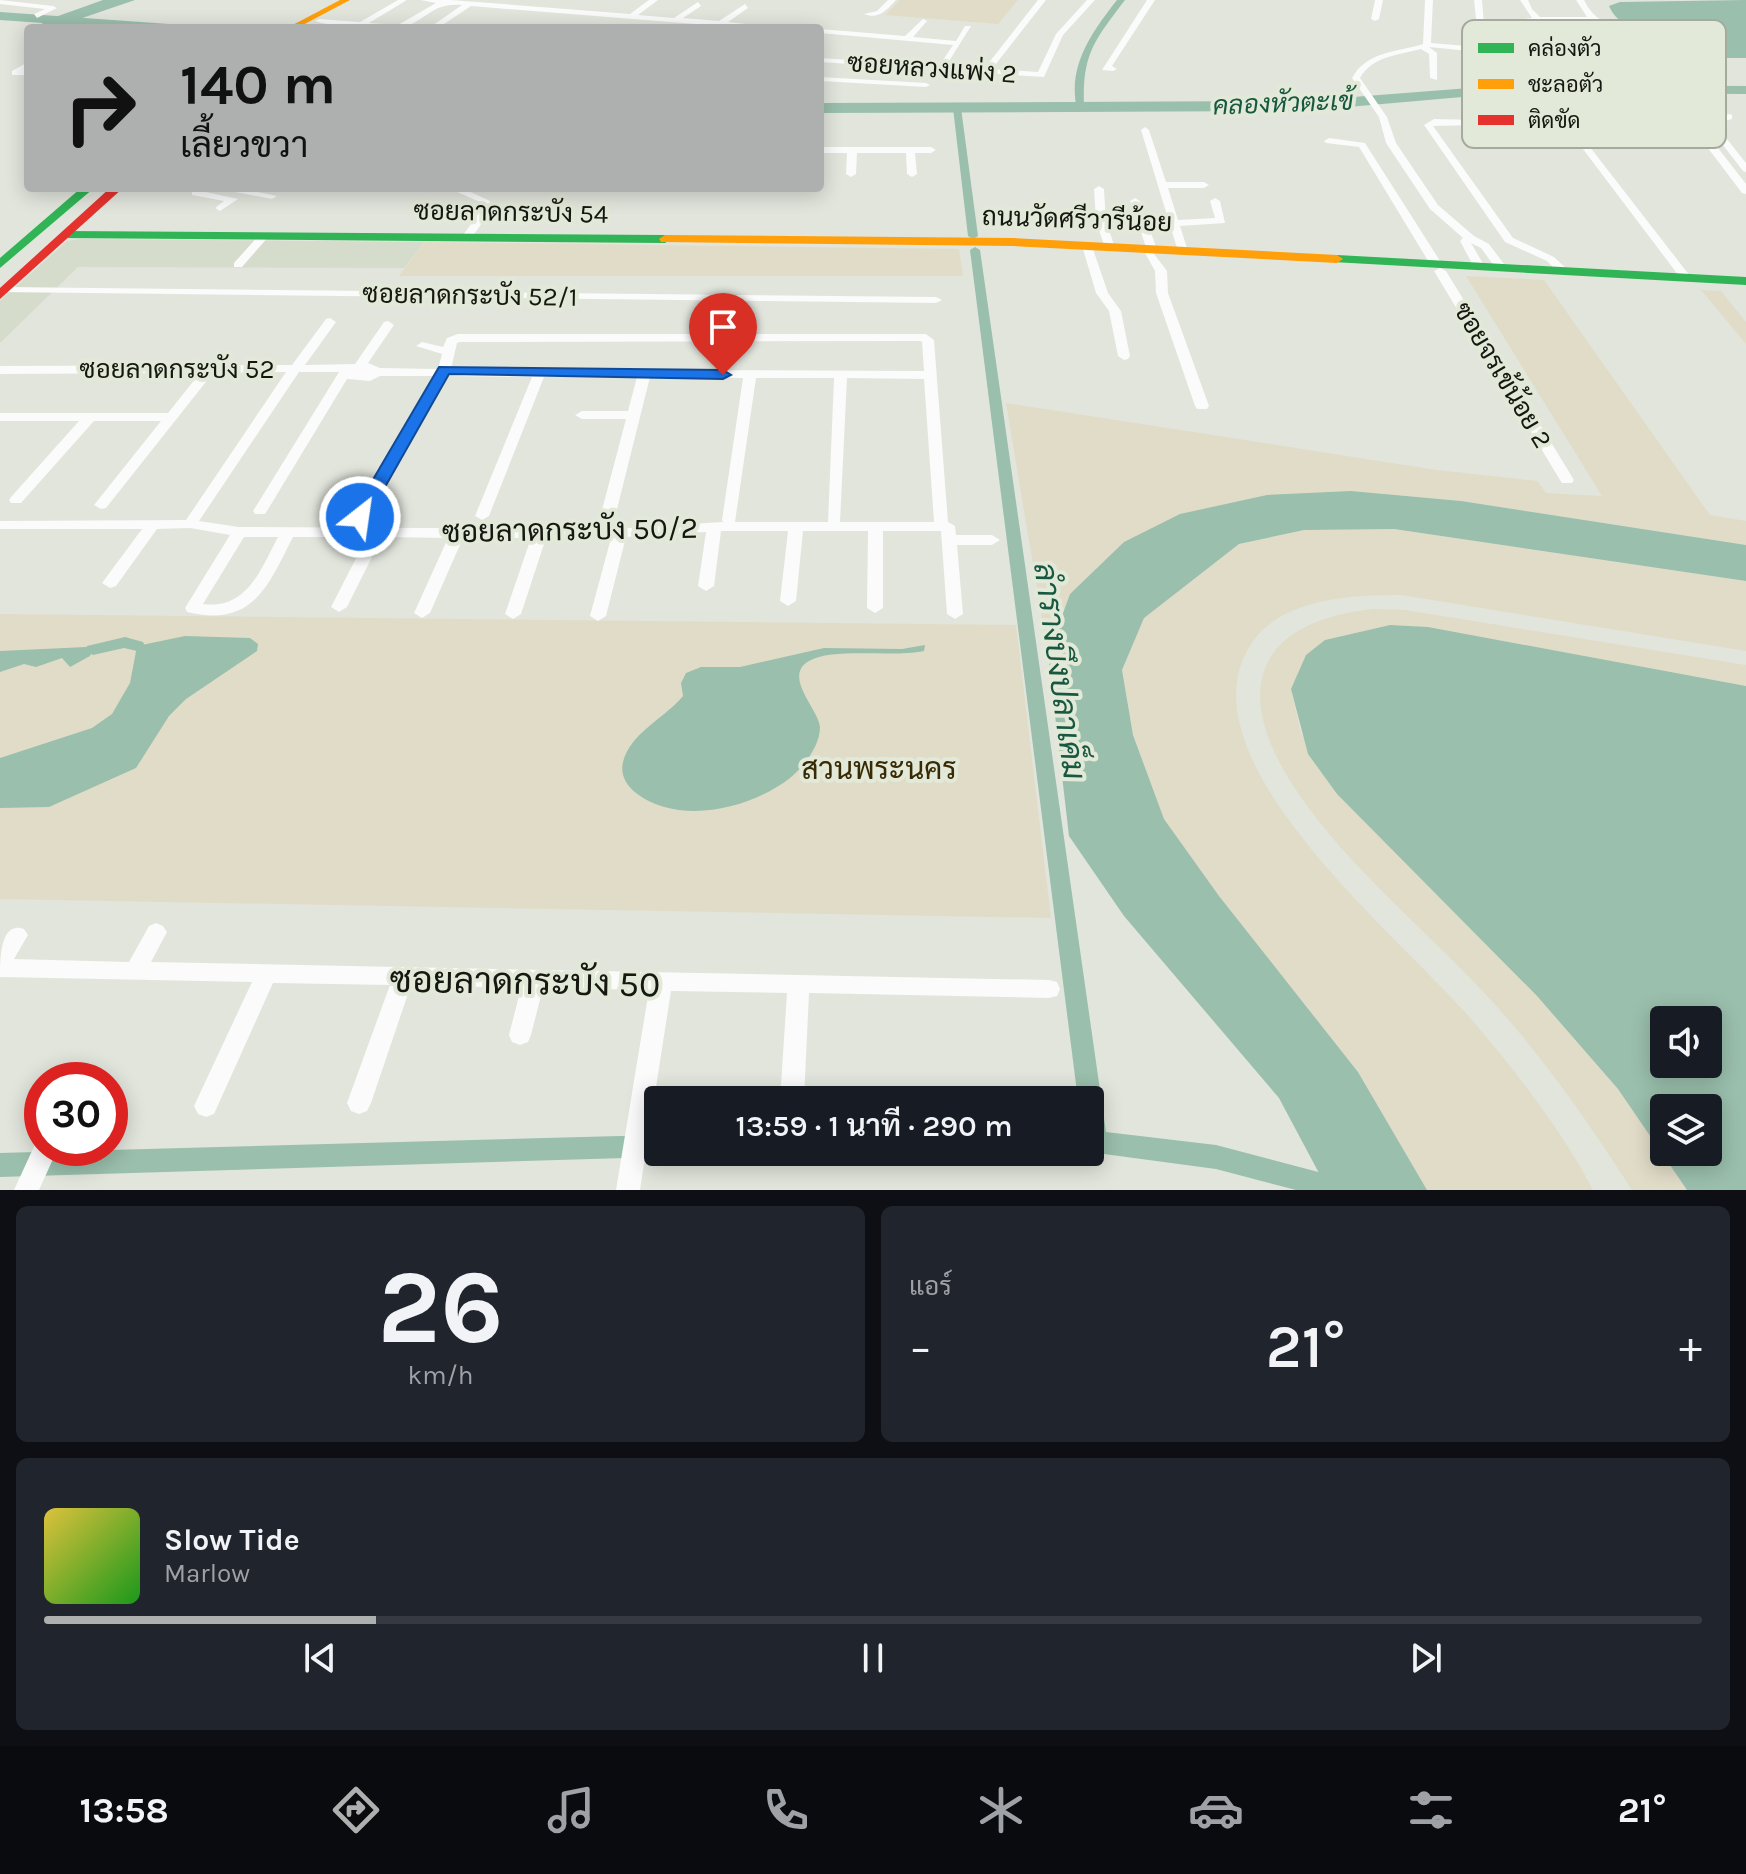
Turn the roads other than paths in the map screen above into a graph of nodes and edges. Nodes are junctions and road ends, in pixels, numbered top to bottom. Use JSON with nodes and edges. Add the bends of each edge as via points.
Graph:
{"nodes":[{"id":1,"x":403,"y":0,"type":"edge"},
{"id":2,"x":424,"y":0,"type":"edge"},
{"id":3,"x":491,"y":0,"type":"edge"},
{"id":4,"x":654,"y":0,"type":"edge"},
{"id":5,"x":892,"y":0,"type":"edge"},
{"id":6,"x":1042,"y":0,"type":"edge"},
{"id":7,"x":1091,"y":0,"type":"edge"},
{"id":8,"x":1151,"y":0,"type":"edge"},
{"id":9,"x":1379,"y":0,"type":"edge"},
{"id":10,"x":1429,"y":0,"type":"edge"},
{"id":11,"x":1478,"y":0,"type":"edge"},
{"id":12,"x":1524,"y":0,"type":"edge"},
{"id":13,"x":1570,"y":0,"type":"edge"},
{"id":14,"x":1580,"y":0,"type":"edge"},
{"id":15,"x":347,"y":1,"type":"edge"},
{"id":16,"x":445,"y":1,"type":"edge"},
{"id":17,"x":0,"y":2,"type":"edge"},
{"id":18,"x":469,"y":4,"type":"junction"},
{"id":19,"x":698,"y":4,"type":"dead end"},
{"id":20,"x":481,"y":5,"type":"junction"},
{"id":21,"x":598,"y":5,"type":"dead end"},
{"id":22,"x":745,"y":6,"type":"dead end"},
{"id":23,"x":514,"y":7,"type":"junction"},
{"id":24,"x":590,"y":13,"type":"junction"},
{"id":25,"x":37,"y":16,"type":"dead end"},
{"id":26,"x":631,"y":17,"type":"junction"},
{"id":27,"x":828,"y":18,"type":"dead end"},
{"id":28,"x":496,"y":19,"type":"dead end"},
{"id":29,"x":660,"y":19,"type":"junction"},
{"id":30,"x":1375,"y":19,"type":"dead end"},
{"id":31,"x":1589,"y":19,"type":"junction"},
{"id":32,"x":676,"y":20,"type":"junction"},
{"id":33,"x":1480,"y":20,"type":"edge"},
{"id":34,"x":1539,"y":20,"type":"joint"},
{"id":35,"x":923,"y":21,"type":"dead end"},
{"id":36,"x":289,"y":24,"type":"edge"},
{"id":37,"x":305,"y":24,"type":"edge"},
{"id":38,"x":305,"y":24,"type":"edge"},
{"id":39,"x":362,"y":24,"type":"edge"},
{"id":40,"x":408,"y":24,"type":"edge"},
{"id":41,"x":439,"y":24,"type":"edge"},
{"id":42,"x":652,"y":24,"type":"edge"},
{"id":43,"x":720,"y":24,"type":"joint"},
{"id":44,"x":823,"y":24,"type":"edge"},
{"id":45,"x":968,"y":28,"type":"dead end"},
{"id":46,"x":824,"y":31,"type":"edge"},
{"id":47,"x":859,"y":34,"type":"junction"},
{"id":48,"x":908,"y":38,"type":"junction"},
{"id":49,"x":923,"y":40,"type":"junction"},
{"id":50,"x":956,"y":43,"type":"junction"},
{"id":51,"x":1424,"y":46,"type":"junction"},
{"id":52,"x":914,"y":48,"type":"dead end"},
{"id":53,"x":1462,"y":49,"type":"edge"},
{"id":54,"x":905,"y":57,"type":"dead end"},
{"id":55,"x":824,"y":60,"type":"edge"},
{"id":56,"x":1113,"y":61,"type":"dead end"},
{"id":57,"x":895,"y":65,"type":"junction"},
{"id":58,"x":941,"y":68,"type":"junction"},
{"id":59,"x":986,"y":71,"type":"junction"},
{"id":60,"x":1434,"y":78,"type":"dead end"},
{"id":61,"x":824,"y":79,"type":"edge"},
{"id":62,"x":856,"y":81,"type":"junction"},
{"id":63,"x":881,"y":83,"type":"junction"},
{"id":64,"x":926,"y":85,"type":"dead end"},
{"id":65,"x":850,"y":95,"type":"dead end"},
{"id":66,"x":1726,"y":117,"type":"edge"},
{"id":67,"x":1729,"y":117,"type":"dead end"},
{"id":68,"x":1462,"y":123,"type":"edge"},
{"id":69,"x":1145,"y":130,"type":"dead end"},
{"id":70,"x":1329,"y":141,"type":"dead end"},
{"id":71,"x":1726,"y":143,"type":"edge"},
{"id":72,"x":1586,"y":148,"type":"edge"},
{"id":73,"x":1712,"y":148,"type":"edge"},
{"id":74,"x":824,"y":150,"type":"edge"},
{"id":75,"x":852,"y":150,"type":"junction"},
{"id":76,"x":910,"y":150,"type":"junction"},
{"id":77,"x":931,"y":150,"type":"dead end"},
{"id":78,"x":1746,"y":169,"type":"edge"},
{"id":79,"x":851,"y":174,"type":"dead end"},
{"id":80,"x":912,"y":174,"type":"dead end"},
{"id":81,"x":1161,"y":185,"type":"junction"},
{"id":82,"x":1204,"y":185,"type":"dead end"},
{"id":83,"x":1099,"y":189,"type":"dead end"},
{"id":84,"x":1746,"y":191,"type":"edge"},
{"id":85,"x":83,"y":192,"type":"edge"},
{"id":86,"x":91,"y":192,"type":"edge"},
{"id":87,"x":103,"y":192,"type":"edge"},
{"id":88,"x":113,"y":192,"type":"edge"},
{"id":89,"x":196,"y":192,"type":"edge"},
{"id":90,"x":245,"y":192,"type":"edge"},
{"id":91,"x":463,"y":192,"type":"edge"},
{"id":92,"x":272,"y":196,"type":"dead end"},
{"id":93,"x":1135,"y":201,"type":"dead end"},
{"id":94,"x":1215,"y":201,"type":"dead end"},
{"id":95,"x":220,"y":208,"type":"dead end"},
{"id":96,"x":1175,"y":223,"type":"junction"},
{"id":97,"x":34,"y":235,"type":"junction"},
{"id":98,"x":65,"y":235,"type":"junction"},
{"id":99,"x":264,"y":236,"type":"junction"},
{"id":100,"x":466,"y":238,"type":"junction"},
{"id":101,"x":1470,"y":238,"type":"junction"},
{"id":102,"x":957,"y":242,"type":"junction"},
{"id":103,"x":1109,"y":245,"type":"junction"},
{"id":104,"x":1182,"y":248,"type":"junction"},
{"id":105,"x":1088,"y":249,"type":"junction"},
{"id":106,"x":1150,"y":250,"type":"junction"},
{"id":107,"x":1,"y":264,"type":"edge"},
{"id":108,"x":238,"y":265,"type":"dead end"},
{"id":109,"x":1479,"y":267,"type":"junction"},
{"id":110,"x":1438,"y":268,"type":"junction"},
{"id":111,"x":1501,"y":268,"type":"junction"},
{"id":112,"x":1564,"y":272,"type":"junction"},
{"id":113,"x":1686,"y":278,"type":"junction"},
{"id":114,"x":1746,"y":281,"type":"edge"},
{"id":115,"x":2,"y":289,"type":"edge"},
{"id":116,"x":1746,"y":290,"type":"edge"},
{"id":117,"x":936,"y":300,"type":"dead end"},
{"id":118,"x":330,"y":322,"type":"dead end"},
{"id":119,"x":388,"y":325,"type":"dead end"},
{"id":120,"x":422,"y":346,"type":"dead end"},
{"id":121,"x":446,"y":351,"type":"junction"},
{"id":122,"x":1124,"y":356,"type":"dead end"},
{"id":123,"x":444,"y":370,"type":"junction"},
{"id":124,"x":206,"y":371,"type":"junction"},
{"id":125,"x":352,"y":371,"type":"junction"},
{"id":126,"x":293,"y":372,"type":"junction"},
{"id":127,"x":0,"y":373,"type":"edge"},
{"id":128,"x":539,"y":374,"type":"junction"},
{"id":129,"x":644,"y":374,"type":"junction"},
{"id":130,"x":750,"y":375,"type":"junction"},
{"id":131,"x":841,"y":375,"type":"junction"},
{"id":132,"x":931,"y":375,"type":"junction"},
{"id":133,"x":1202,"y":406,"type":"dead end"},
{"id":134,"x":582,"y":415,"type":"dead end"},
{"id":135,"x":634,"y":415,"type":"junction"},
{"id":136,"x":7,"y":417,"type":"edge"},
{"id":137,"x":90,"y":417,"type":"junction"},
{"id":138,"x":173,"y":417,"type":"junction"},
{"id":139,"x":0,"y":431,"type":"edge"},
{"id":140,"x":1567,"y":480,"type":"dead end"},
{"id":141,"x":16,"y":500,"type":"dead end"},
{"id":142,"x":101,"y":505,"type":"dead end"},
{"id":143,"x":260,"y":511,"type":"dead end"},
{"id":144,"x":482,"y":516,"type":"dead end"},
{"id":145,"x":360,"y":517,"type":"dead end"},
{"id":146,"x":834,"y":520,"type":"dead end"},
{"id":147,"x":722,"y":523,"type":"junction"},
{"id":148,"x":153,"y":524,"type":"junction"},
{"id":149,"x":190,"y":524,"type":"junction"},
{"id":150,"x":0,"y":525,"type":"edge"},
{"id":151,"x":876,"y":525,"type":"junction"},
{"id":152,"x":796,"y":526,"type":"junction"},
{"id":153,"x":946,"y":529,"type":"junction"},
{"id":154,"x":289,"y":531,"type":"junction"},
{"id":155,"x":239,"y":532,"type":"junction"},
{"id":156,"x":377,"y":532,"type":"junction"},
{"id":157,"x":458,"y":533,"type":"junction"},
{"id":158,"x":540,"y":533,"type":"junction"},
{"id":159,"x":611,"y":533,"type":"junction"},
{"id":160,"x":992,"y":540,"type":"dead end"},
{"id":161,"x":110,"y":583,"type":"dead end"},
{"id":162,"x":706,"y":586,"type":"dead end"},
{"id":163,"x":788,"y":601,"type":"dead end"},
{"id":164,"x":339,"y":607,"type":"dead end"},
{"id":165,"x":875,"y":608,"type":"dead end"},
{"id":166,"x":422,"y":613,"type":"dead end"},
{"id":167,"x":513,"y":614,"type":"dead end"},
{"id":168,"x":955,"y":614,"type":"dead end"},
{"id":169,"x":598,"y":616,"type":"dead end"},
{"id":170,"x":156,"y":932,"type":"dead end"},
{"id":171,"x":17,"y":935,"type":"dead end"},
{"id":172,"x":0,"y":966,"type":"edge"},
{"id":173,"x":135,"y":971,"type":"junction"},
{"id":174,"x":266,"y":975,"type":"junction"},
{"id":175,"x":403,"y":978,"type":"junction"},
{"id":176,"x":534,"y":980,"type":"junction"},
{"id":177,"x":661,"y":984,"type":"junction"},
{"id":178,"x":798,"y":986,"type":"junction"},
{"id":179,"x":1049,"y":989,"type":"dead end"},
{"id":180,"x":520,"y":1035,"type":"dead end"},
{"id":181,"x":793,"y":1086,"type":"edge"},
{"id":182,"x":359,"y":1103,"type":"dead end"},
{"id":183,"x":206,"y":1106,"type":"dead end"},
{"id":184,"x":37,"y":1166,"type":"edge"},
{"id":185,"x":629,"y":1185,"type":"edge"},
{"id":186,"x":26,"y":1190,"type":"edge"}],
"edges":[{"from":1,"to":39,"type":"street"},
{"from":2,"to":16,"type":"street"},
{"from":3,"to":20,"type":"street"},
{"from":4,"to":26,"type":"street"},
{"from":5,"to":47,"type":"street"},
{"from":6,"to":59,"type":"street"},
{"from":7,"to":59,"type":"street","name":"ซอยหลวงแพ่ง 2","via":[[1060,34],[1043,74]]},
{"from":8,"to":56,"type":"street"},
{"from":9,"to":30,"type":"street"},
{"from":10,"to":51,"type":"street"},
{"from":11,"to":33,"type":"street"},
{"from":12,"to":34,"type":"street"},
{"from":13,"to":31,"type":"street"},
{"from":14,"to":31,"type":"street"},
{"from":15,"to":36,"type":"main road"},
{"from":15,"to":37,"type":"main road"},
{"from":15,"to":38,"type":"main road"},
{"from":16,"to":18,"type":"street"},
{"from":16,"to":40,"type":"street"},
{"from":17,"to":25,"type":"street","via":[[53,8]]},
{"from":18,"to":20,"type":"street"},
{"from":18,"to":41,"type":"street"},
{"from":19,"to":32,"type":"street"},
{"from":20,"to":23,"type":"street"},
{"from":21,"to":24,"type":"street"},
{"from":22,"to":43,"type":"street"},
{"from":23,"to":24,"type":"street"},
{"from":23,"to":28,"type":"street"},
{"from":24,"to":26,"type":"street"},
{"from":26,"to":29,"type":"street"},
{"from":27,"to":44,"type":"street"},
{"from":29,"to":32,"type":"street"},
{"from":29,"to":42,"type":"street"},
{"from":31,"to":34,"type":"street"},
{"from":32,"to":43,"type":"street"},
{"from":35,"to":48,"type":"street"},
{"from":45,"to":50,"type":"street"},
{"from":46,"to":47,"type":"street"},
{"from":47,"to":48,"type":"street"},
{"from":48,"to":49,"type":"street"},
{"from":49,"to":50,"type":"street"},
{"from":49,"to":52,"type":"street"},
{"from":50,"to":58,"type":"street"},
{"from":51,"to":53,"type":"street"},
{"from":51,"to":60,"type":"street","via":[[1433,53]]},
{"from":51,"to":101,"type":"street","via":[[1368,61],[1356,78],[1434,207]]},
{"from":54,"to":57,"type":"street"},
{"from":55,"to":57,"type":"street","name":"ซอยหลวงแพ่ง 2"},
{"from":57,"to":58,"type":"street","name":"ซอยหลวงแพ่ง 2"},
{"from":57,"to":63,"type":"street"},
{"from":58,"to":59,"type":"street","name":"ซอยหลวงแพ่ง 2"},
{"from":61,"to":62,"type":"street"},
{"from":62,"to":63,"type":"street"},
{"from":62,"to":65,"type":"street"},
{"from":63,"to":64,"type":"street"},
{"from":66,"to":67,"type":"street"},
{"from":68,"to":112,"type":"street","via":[[1428,125],[1509,240],[1551,257]]},
{"from":69,"to":81,"type":"street"},
{"from":70,"to":110,"type":"street","name":"ซอยจรเข้น้อย 2","via":[[1362,145]]},
{"from":71,"to":78,"type":"street"},
{"from":72,"to":113,"type":"street"},
{"from":73,"to":84,"type":"street"},
{"from":74,"to":75,"type":"street"},
{"from":75,"to":76,"type":"street"},
{"from":75,"to":79,"type":"street"},
{"from":76,"to":77,"type":"street"},
{"from":76,"to":80,"type":"street"},
{"from":81,"to":82,"type":"street"},
{"from":81,"to":96,"type":"street"},
{"from":83,"to":103,"type":"street"},
{"from":85,"to":97,"type":"main road"},
{"from":86,"to":107,"type":"main road"},
{"from":87,"to":115,"type":"main road"},
{"from":88,"to":98,"type":"main road"},
{"from":89,"to":95,"type":"street","via":[[233,199]]},
{"from":90,"to":92,"type":"street"},
{"from":91,"to":100,"type":"street","via":[[485,201],[484,213]]},
{"from":93,"to":106,"type":"street"},
{"from":94,"to":96,"type":"street","via":[[1221,221]]},
{"from":96,"to":104,"type":"street"},
{"from":97,"to":98,"type":"main road","name":"ซอยลาดกระบัง 54"},
{"from":97,"to":107,"type":"main road"},
{"from":98,"to":99,"type":"main road","name":"ซอยลาดกระบัง 54"},
{"from":98,"to":115,"type":"main road"},
{"from":99,"to":100,"type":"main road","name":"ซอยลาดกระบัง 54"},
{"from":99,"to":108,"type":"street"},
{"from":100,"to":102,"type":"main road","name":"ซอยลาดกระบัง 54"},
{"from":101,"to":109,"type":"street","via":[[1466,246]]},
{"from":101,"to":111,"type":"street","via":[[1485,246]]},
{"from":102,"to":103,"type":"main road","name":"ถนนวัดศรีวารีน้อย"},
{"from":102,"to":105,"type":"main road","name":"ถนนวัดศรีวารีน้อย"},
{"from":103,"to":106,"type":"main road","name":"ถนนวัดศรีวารีน้อย"},
{"from":104,"to":106,"type":"main road","name":"ถนนวัดศรีวารีน้อย"},
{"from":104,"to":110,"type":"main road","name":"ถนนวัดศรีวารีน้อย"},
{"from":105,"to":106,"type":"main road","name":"ถนนวัดศรีวารีน้อย"},
{"from":105,"to":122,"type":"street","via":[[1102,293],[1115,311]]},
{"from":106,"to":110,"type":"main road","name":"ถนนวัดศรีวารีน้อย"},
{"from":106,"to":133,"type":"street"},
{"from":109,"to":110,"type":"main road","name":"ถนนวัดศรีวารีน้อย"},
{"from":109,"to":111,"type":"main road","name":"ถนนวัดศรีวารีน้อย"},
{"from":110,"to":116,"type":"main road","name":"ถนนวัดศรีวารีน้อย"},
{"from":110,"to":140,"type":"street","name":"ซอยจรเข้น้อย 2"},
{"from":111,"to":112,"type":"main road","name":"ถนนวัดศรีวารีน้อย"},
{"from":112,"to":113,"type":"main road","name":"ถนนวัดศรีวารีน้อย"},
{"from":113,"to":114,"type":"main road","name":"ถนนวัดศรีวารีน้อย"},
{"from":115,"to":117,"type":"street","name":"ซอยลาดกระบัง 52/1"},
{"from":118,"to":126,"type":"street"},
{"from":119,"to":125,"type":"street"},
{"from":120,"to":121,"type":"street"},
{"from":121,"to":123,"type":"street"},
{"from":121,"to":132,"type":"street","via":[[458,338],[928,340]]},
{"from":123,"to":125,"type":"street","name":"ซอยลาดกระบัง 52"},
{"from":123,"to":128,"type":"street","name":"ซอยลาดกระบัง 52"},
{"from":123,"to":145,"type":"street"},
{"from":124,"to":126,"type":"street","name":"ซอยลาดกระบัง 52"},
{"from":124,"to":127,"type":"street","name":"ซอยลาดกระบัง 52"},
{"from":124,"to":138,"type":"street"},
{"from":125,"to":126,"type":"street","name":"ซอยลาดกระบัง 52"},
{"from":125,"to":143,"type":"street"},
{"from":126,"to":149,"type":"street"},
{"from":128,"to":129,"type":"street","name":"ซอยลาดกระบัง 52"},
{"from":128,"to":144,"type":"street"},
{"from":129,"to":130,"type":"street","name":"ซอยลาดกระบัง 52"},
{"from":129,"to":135,"type":"street"},
{"from":130,"to":131,"type":"street","name":"ซอยลาดกระบัง 52"},
{"from":130,"to":147,"type":"street"},
{"from":131,"to":132,"type":"street","name":"ซอยลาดกระบัง 52"},
{"from":131,"to":146,"type":"street"},
{"from":132,"to":153,"type":"street"},
{"from":134,"to":135,"type":"street"},
{"from":135,"to":159,"type":"street"},
{"from":136,"to":137,"type":"street"},
{"from":136,"to":139,"type":"street"},
{"from":137,"to":138,"type":"street"},
{"from":137,"to":141,"type":"street"},
{"from":138,"to":142,"type":"street"},
{"from":147,"to":152,"type":"street","name":"ซอยลาดกระบัง 50/2"},
{"from":147,"to":159,"type":"street","name":"ซอยลาดกระบัง 50/2"},
{"from":147,"to":162,"type":"street"},
{"from":148,"to":149,"type":"street","name":"ซอยลาดกระบัง 50/2"},
{"from":148,"to":150,"type":"street","name":"ซอยลาดกระบัง 50/2"},
{"from":148,"to":161,"type":"street"},
{"from":149,"to":155,"type":"street","name":"ซอยลาดกระบัง 50/2"},
{"from":151,"to":152,"type":"street","name":"ซอยลาดกระบัง 50/2"},
{"from":151,"to":153,"type":"street","name":"ซอยลาดกระบัง 50/2"},
{"from":151,"to":165,"type":"street"},
{"from":152,"to":163,"type":"street"},
{"from":153,"to":160,"type":"street","name":"ซอยลาดกระบัง 50/2"},
{"from":153,"to":168,"type":"street"},
{"from":154,"to":155,"type":"street","name":"ซอยลาดกระบัง 50/2"},
{"from":154,"to":155,"type":"street","via":[[244,605],[230,610],[193,608]]},
{"from":154,"to":156,"type":"street","name":"ซอยลาดกระบัง 50/2"},
{"from":156,"to":157,"type":"street","name":"ซอยลาดกระบัง 50/2"},
{"from":156,"to":164,"type":"street"},
{"from":157,"to":158,"type":"street","name":"ซอยลาดกระบัง 50/2"},
{"from":157,"to":166,"type":"street"},
{"from":158,"to":159,"type":"street","name":"ซอยลาดกระบัง 50/2"},
{"from":158,"to":167,"type":"street"},
{"from":159,"to":169,"type":"street"},
{"from":170,"to":173,"type":"street"},
{"from":171,"to":172,"type":"street"},
{"from":172,"to":173,"type":"street","name":"ซอยลาดกระบัง 50"},
{"from":173,"to":174,"type":"street","name":"ซอยลาดกระบัง 50"},
{"from":174,"to":175,"type":"street","name":"ซอยลาดกระบัง 50"},
{"from":174,"to":183,"type":"street"},
{"from":175,"to":176,"type":"street","name":"ซอยลาดกระบัง 50"},
{"from":175,"to":182,"type":"street"},
{"from":176,"to":177,"type":"street","name":"ซอยลาดกระบัง 50"},
{"from":176,"to":180,"type":"street"},
{"from":177,"to":178,"type":"street","name":"ซอยลาดกระบัง 50"},
{"from":177,"to":185,"type":"street"},
{"from":178,"to":179,"type":"street","name":"ซอยลาดกระบัง 50"},
{"from":178,"to":181,"type":"street"},
{"from":184,"to":186,"type":"street"}]}
